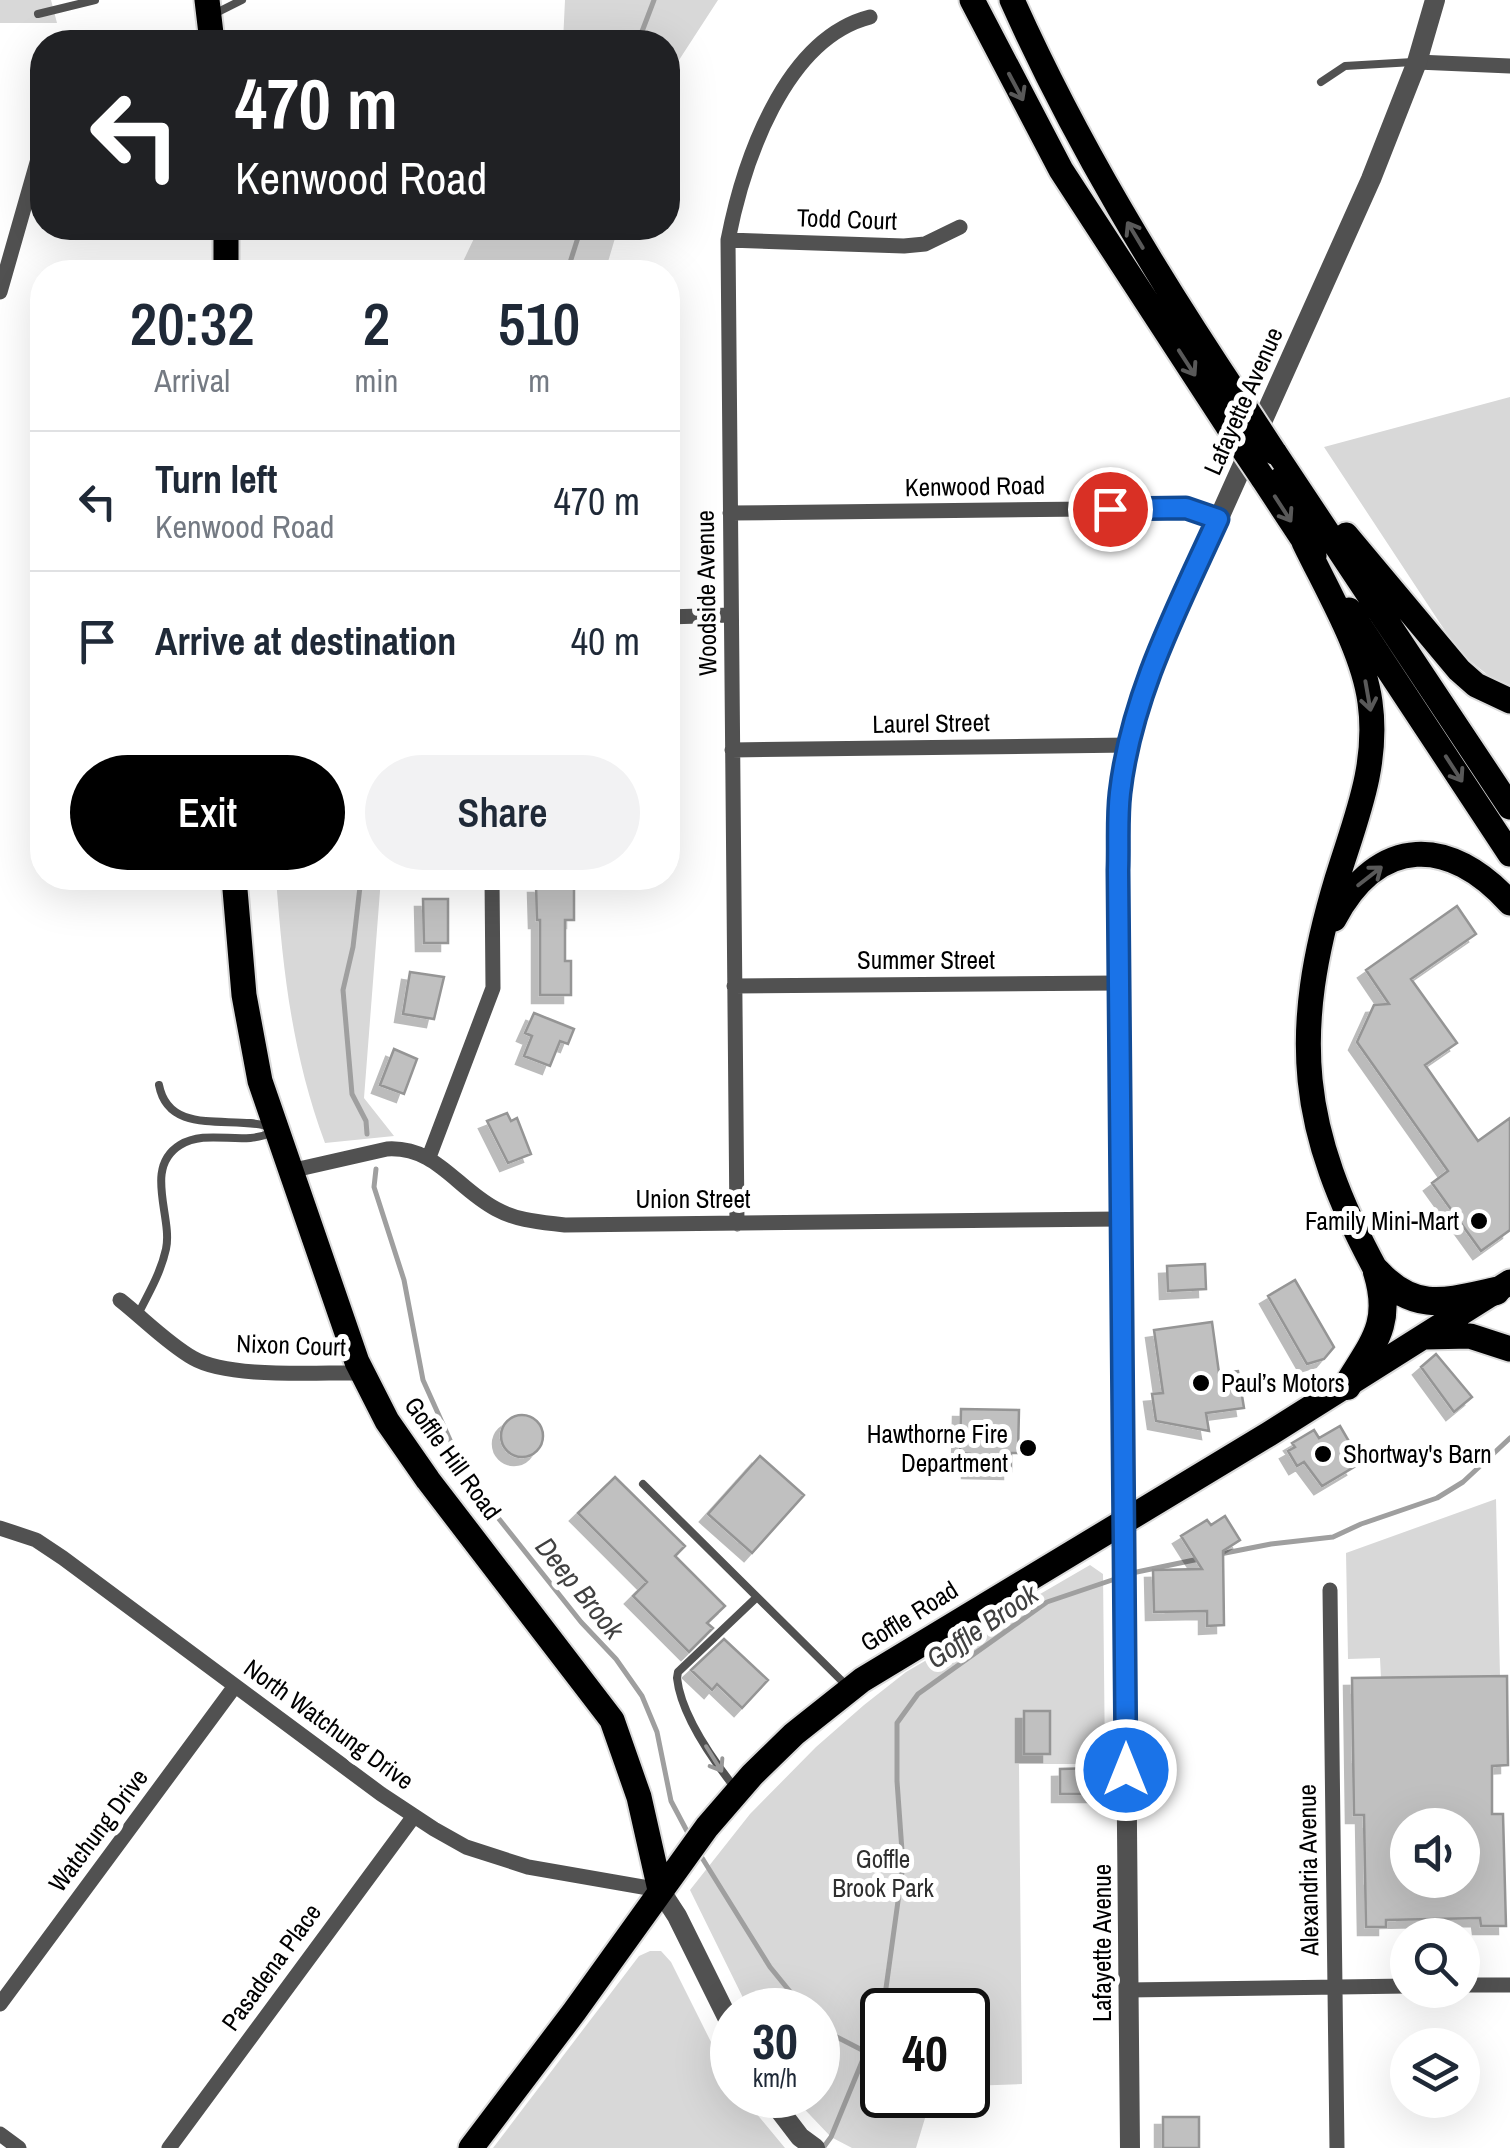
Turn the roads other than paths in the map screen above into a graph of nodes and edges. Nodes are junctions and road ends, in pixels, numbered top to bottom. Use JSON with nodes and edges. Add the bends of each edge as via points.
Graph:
{"nodes":[{"id":1,"x":95,"y":0,"type":"edge"},
{"id":2,"x":242,"y":0,"type":"edge"},
{"id":3,"x":972,"y":0,"type":"edge"},
{"id":4,"x":1012,"y":0,"type":"edge"},
{"id":5,"x":1436,"y":0,"type":"edge"},
{"id":6,"x":208,"y":8,"type":"edge"},
{"id":7,"x":38,"y":14,"type":"dead end"},
{"id":8,"x":870,"y":17,"type":"dead end"},
{"id":9,"x":1417,"y":62,"type":"junction"},
{"id":10,"x":1510,"y":66,"type":"edge"},
{"id":11,"x":1321,"y":82,"type":"dead end"},
{"id":12,"x":30,"y":188,"type":"edge"},
{"id":13,"x":960,"y":227,"type":"dead end"},
{"id":14,"x":728,"y":240,"type":"junction"},
{"id":15,"x":0,"y":292,"type":"edge"},
{"id":16,"x":1274,"y":452,"type":"junction"},
{"id":17,"x":730,"y":514,"type":"junction"},
{"id":18,"x":1218,"y":519,"type":"junction"},
{"id":19,"x":1304,"y":542,"type":"junction"},
{"id":20,"x":731,"y":614,"type":"junction"},
{"id":21,"x":680,"y":616,"type":"edge"},
{"id":22,"x":1510,"y":701,"type":"edge"},
{"id":23,"x":1130,"y":745,"type":"junction"},
{"id":24,"x":732,"y":750,"type":"junction"},
{"id":25,"x":1510,"y":807,"type":"edge"},
{"id":26,"x":1510,"y":854,"type":"edge"},
{"id":27,"x":235,"y":890,"type":"edge"},
{"id":28,"x":492,"y":890,"type":"edge"},
{"id":29,"x":1510,"y":904,"type":"edge"},
{"id":30,"x":1318,"y":956,"type":"junction"},
{"id":31,"x":1119,"y":983,"type":"junction"},
{"id":32,"x":734,"y":986,"type":"junction"},
{"id":33,"x":159,"y":1085,"type":"dead end"},
{"id":34,"x":276,"y":1130,"type":"junction"},
{"id":35,"x":429,"y":1158,"type":"junction"},
{"id":36,"x":290,"y":1171,"type":"junction"},
{"id":37,"x":1120,"y":1219,"type":"junction"},
{"id":38,"x":737,"y":1224,"type":"junction"},
{"id":39,"x":1377,"y":1272,"type":"junction"},
{"id":40,"x":1503,"y":1286,"type":"edge"},
{"id":41,"x":120,"y":1300,"type":"dead end"},
{"id":42,"x":138,"y":1314,"type":"junction"},
{"id":43,"x":1424,"y":1337,"type":"junction"},
{"id":44,"x":1510,"y":1349,"type":"edge"},
{"id":45,"x":362,"y":1373,"type":"junction"},
{"id":46,"x":1347,"y":1386,"type":"junction"},
{"id":47,"x":643,"y":1484,"type":"dead end"},
{"id":48,"x":1124,"y":1519,"type":"junction"},
{"id":49,"x":0,"y":1528,"type":"edge"},
{"id":50,"x":1330,"y":1590,"type":"dead end"},
{"id":51,"x":756,"y":1597,"type":"junction"},
{"id":52,"x":236,"y":1686,"type":"junction"},
{"id":53,"x":850,"y":1689,"type":"junction"},
{"id":54,"x":738,"y":1791,"type":"junction"},
{"id":55,"x":414,"y":1816,"type":"junction"},
{"id":56,"x":660,"y":1890,"type":"junction"},
{"id":57,"x":1510,"y":1985,"type":"edge"},
{"id":58,"x":1335,"y":1986,"type":"junction"},
{"id":59,"x":1390,"y":1986,"type":"edge"},
{"id":60,"x":1480,"y":1986,"type":"edge"},
{"id":61,"x":713,"y":1988,"type":"edge"},
{"id":62,"x":1127,"y":1990,"type":"junction"},
{"id":63,"x":0,"y":2004,"type":"edge"},
{"id":64,"x":788,"y":2118,"type":"edge"},
{"id":65,"x":0,"y":2134,"type":"edge"},
{"id":66,"x":808,"y":2142,"type":"edge"},
{"id":67,"x":19,"y":2148,"type":"edge"},
{"id":68,"x":169,"y":2148,"type":"edge"},
{"id":69,"x":471,"y":2148,"type":"edge"},
{"id":70,"x":1130,"y":2148,"type":"edge"},
{"id":71,"x":1337,"y":2148,"type":"edge"}],
"edges":[{"from":1,"to":7,"type":"lane"},
{"from":2,"to":6,"type":"lane"},
{"from":3,"to":19,"type":"main road","one_way":true,"bridge":true,"via":[[1062,170]]},
{"from":16,"to":4,"type":"main road","one_way":true,"bridge":true,"via":[[1120,210]]},
{"from":5,"to":9,"type":"street","name":"Lafayette Avenue"},
{"from":8,"to":14,"type":"street","name":"Woodside Avenue","via":[[844,24],[791,78],[750,156]]},
{"from":9,"to":10,"type":"street"},
{"from":9,"to":11,"type":"lane","via":[[1345,66]]},
{"from":9,"to":18,"type":"street","name":"Lafayette Avenue"},
{"from":12,"to":15,"type":"street"},
{"from":13,"to":14,"type":"street","name":"Todd Court","via":[[904,246]]},
{"from":14,"to":17,"type":"street","name":"Woodside Avenue"},
{"from":16,"to":22,"type":"main road","via":[[1458,670]]},
{"from":16,"to":25,"type":"main road"},
{"from":17,"to":18,"type":"street","name":"Kenwood Road","via":[[1186,508]]},
{"from":17,"to":20,"type":"street","name":"Woodside Avenue"},
{"from":18,"to":23,"type":"street","name":"Lafayette Avenue","via":[[1153,664]]},
{"from":19,"to":26,"type":"main road","one_way":true},
{"from":19,"to":30,"type":"main road","one_way":true,"via":[[1356,656],[1372,726],[1363,802]]},
{"from":20,"to":21,"type":"street"},
{"from":20,"to":24,"type":"street","name":"Woodside Avenue"},
{"from":23,"to":24,"type":"street","name":"Laurel Street"},
{"from":23,"to":31,"type":"street","name":"Lafayette Avenue","via":[[1120,793]]},
{"from":24,"to":32,"type":"street","name":"Woodside Avenue"},
{"from":27,"to":34,"type":"main road","name":"Goffle Hill Road","via":[[250,1034]]},
{"from":28,"to":35,"type":"street","via":[[493,988]]},
{"from":30,"to":29,"type":"main road","one_way":true,"via":[[1355,888],[1371,872],[1411,855],[1450,857]]},
{"from":30,"to":39,"type":"main road","via":[[1308,1022],[1314,1117],[1331,1178]]},
{"from":31,"to":32,"type":"street","name":"Summer Street"},
{"from":31,"to":37,"type":"street","name":"Lafayette Avenue"},
{"from":32,"to":38,"type":"street","name":"Woodside Avenue"},
{"from":33,"to":34,"type":"lane","via":[[175,1113]]},
{"from":34,"to":36,"type":"main road","name":"Goffle Hill Road"},
{"from":34,"to":42,"type":"lane","via":[[255,1138],[205,1137],[170,1153],[160,1190],[167,1247]]},
{"from":35,"to":36,"type":"street","name":"Union Street","via":[[387,1149]]},
{"from":35,"to":38,"type":"street","name":"Union Street","via":[[492,1207],[525,1220]]},
{"from":36,"to":45,"type":"main road","name":"Goffle Hill Road"},
{"from":37,"to":38,"type":"street","name":"Union Street"},
{"from":37,"to":48,"type":"street","name":"Lafayette Avenue"},
{"from":39,"to":40,"type":"highway","via":[[1391,1287],[1426,1302]]},
{"from":39,"to":46,"type":"highway","via":[[1383,1318]]},
{"from":40,"to":43,"type":"main road","name":"Goffle Road"},
{"from":41,"to":42,"type":"street","name":"Nixon Court"},
{"from":42,"to":45,"type":"street","name":"Nixon Court","via":[[196,1360],[221,1368]]},
{"from":43,"to":44,"type":"main road","via":[[1470,1336]]},
{"from":43,"to":46,"type":"main road","name":"Goffle Road"},
{"from":45,"to":56,"type":"main road","name":"Goffle Hill Road","via":[[428,1480],[612,1720]]},
{"from":46,"to":48,"type":"main road","name":"Goffle Road"},
{"from":47,"to":51,"type":"lane"},
{"from":48,"to":53,"type":"main road","name":"Goffle Road"},
{"from":48,"to":62,"type":"street","name":"Lafayette Avenue"},
{"from":49,"to":52,"type":"street","name":"North Watchung Drive","via":[[63,1558]]},
{"from":50,"to":58,"type":"street","name":"Alexandria Avenue"},
{"from":51,"to":53,"type":"lane"},
{"from":51,"to":54,"type":"lane","one_way":true,"via":[[678,1672],[695,1725]]},
{"from":52,"to":55,"type":"street","name":"North Watchung Drive"},
{"from":52,"to":63,"type":"street","name":"Watchung Drive"},
{"from":53,"to":54,"type":"main road","name":"Goffle Road"},
{"from":54,"to":56,"type":"main road","name":"Goffle Road"},
{"from":55,"to":56,"type":"street","name":"North Watchung Drive","via":[[466,1847],[528,1867]]},
{"from":55,"to":68,"type":"street","name":"Pasadena Place"},
{"from":56,"to":61,"type":"street","name":"Goffle Hill Road"},
{"from":56,"to":69,"type":"main road","name":"Goffle Road"},
{"from":57,"to":60,"type":"street"},
{"from":58,"to":59,"type":"street"},
{"from":58,"to":62,"type":"street"},
{"from":58,"to":71,"type":"street","name":"Alexandria Avenue"},
{"from":62,"to":70,"type":"street","name":"Lafayette Avenue"},
{"from":64,"to":66,"type":"street"},
{"from":65,"to":67,"type":"street"}]}
